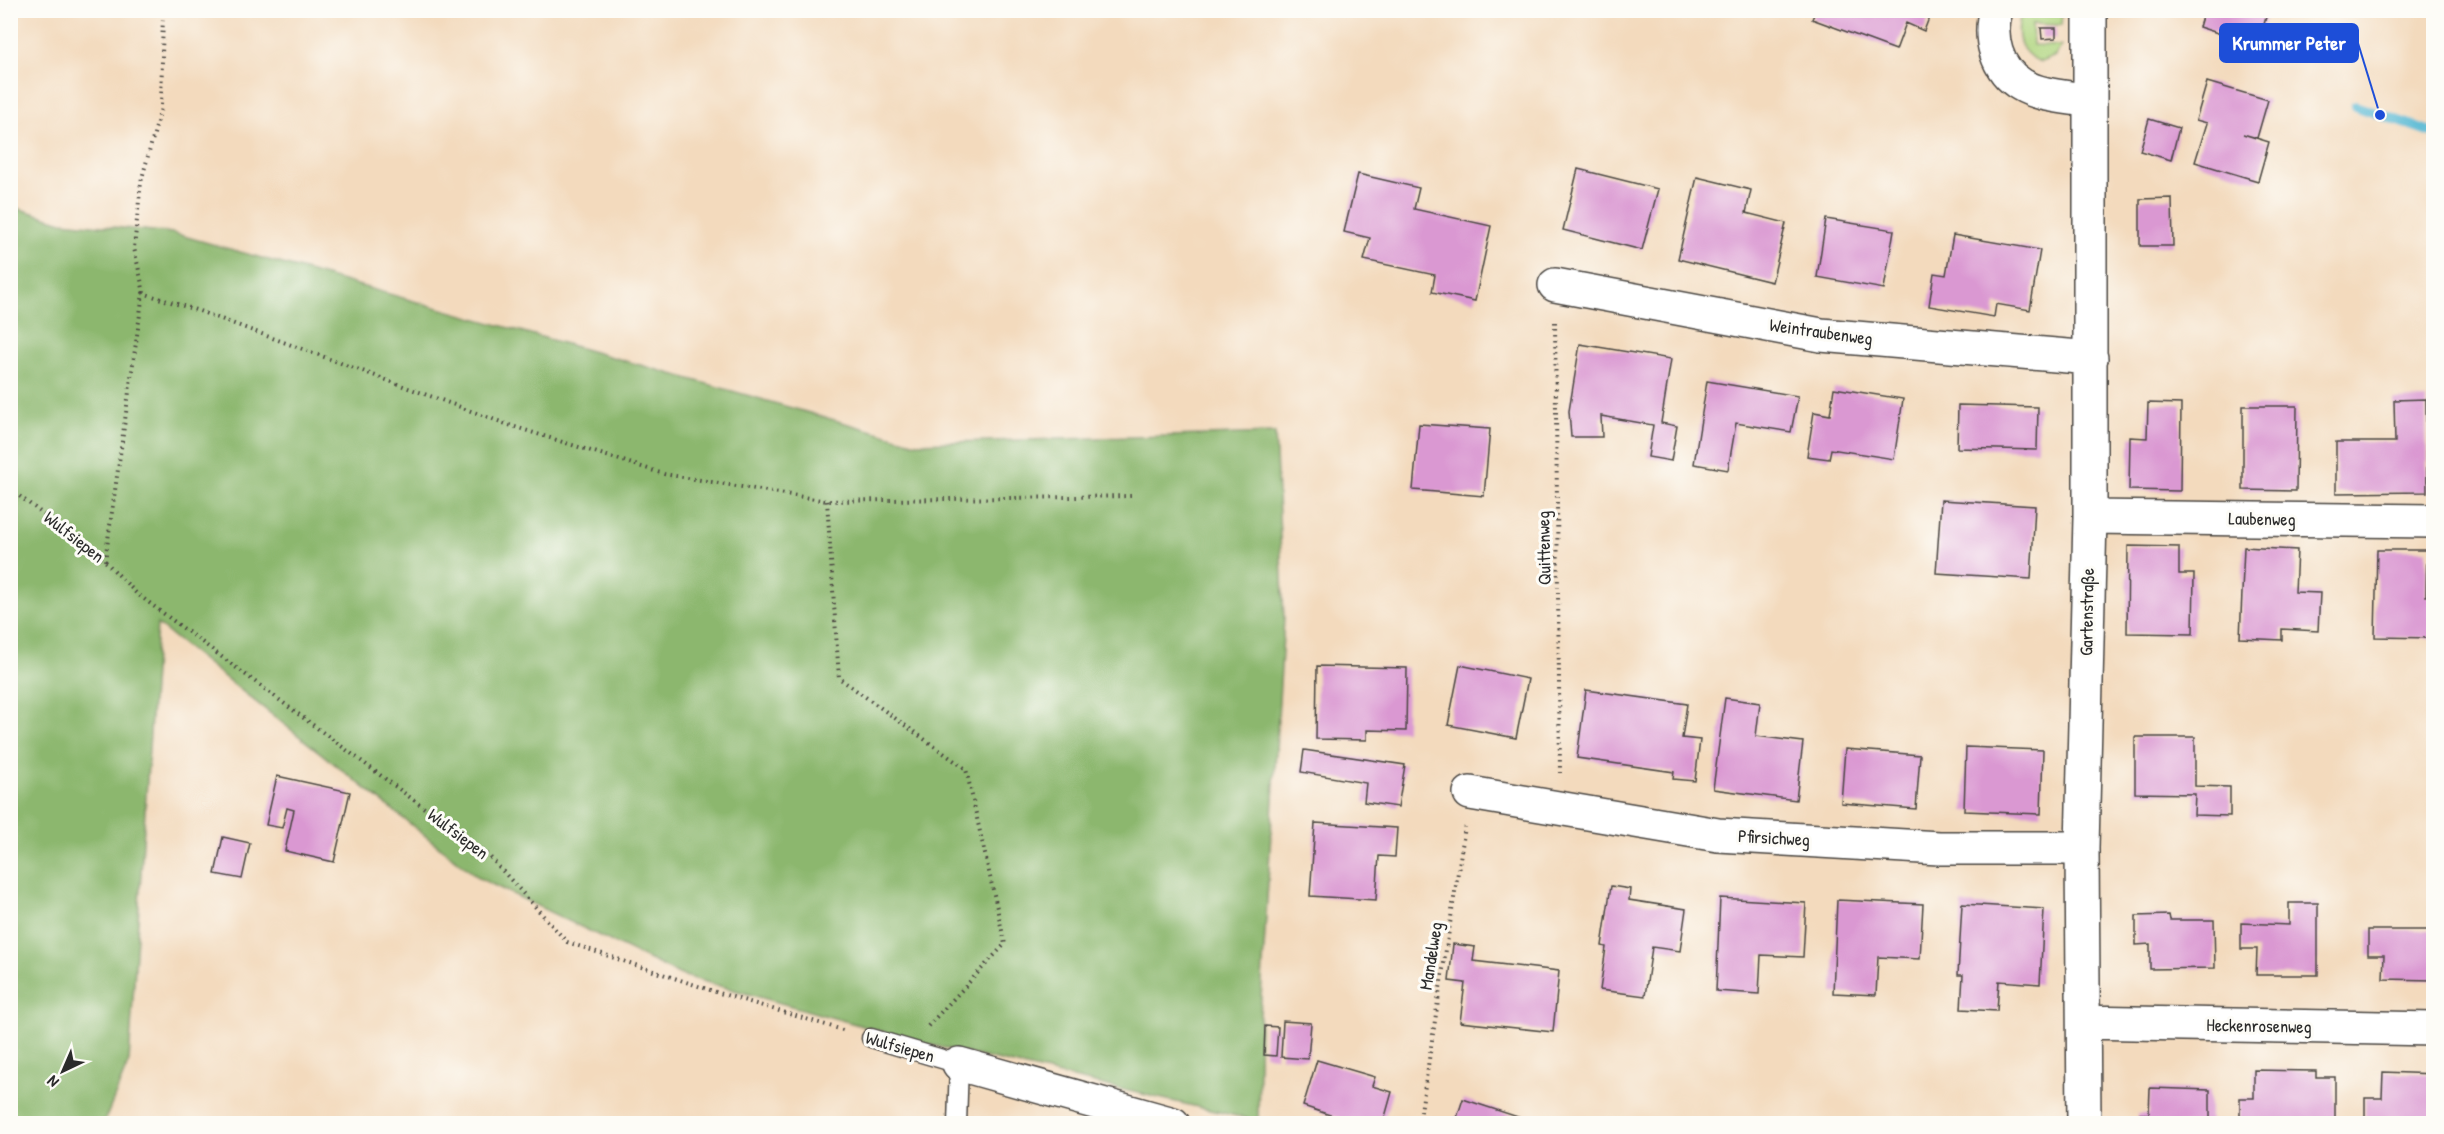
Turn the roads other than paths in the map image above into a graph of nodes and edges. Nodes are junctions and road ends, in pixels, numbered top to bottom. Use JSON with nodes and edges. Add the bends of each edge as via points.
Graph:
{"nodes":[{"id":1,"x":1996,"y":10,"type":"edge"},
{"id":2,"x":2090,"y":10,"type":"edge"},
{"id":3,"x":2090,"y":101,"type":"junction"},
{"id":4,"x":1555,"y":285,"type":"road end"},
{"id":5,"x":2091,"y":358,"type":"junction"},
{"id":6,"x":2090,"y":518,"type":"junction"},
{"id":7,"x":2433,"y":521,"type":"edge"},
{"id":8,"x":1470,"y":793,"type":"road end"},
{"id":9,"x":2082,"y":848,"type":"junction"},
{"id":10,"x":2084,"y":1023,"type":"junction"},
{"id":11,"x":2433,"y":1029,"type":"edge"},
{"id":12,"x":871,"y":1038,"type":"road end"},
{"id":13,"x":959,"y":1064,"type":"junction"},
{"id":14,"x":957,"y":1124,"type":"edge"},
{"id":15,"x":1173,"y":1124,"type":"edge"},
{"id":16,"x":2084,"y":1124,"type":"edge"}],
"edges":[{"from":1,"to":3,"type":"street","via":[[1991,26],[1994,48],[2005,69],[2022,85]]},
{"from":2,"to":3,"type":"street","name":"Gartenstraße"},
{"from":3,"to":5,"type":"street","name":"Gartenstraße"},
{"from":4,"to":5,"type":"street","name":"Weintraubenweg","via":[[1821,335]]},
{"from":5,"to":6,"type":"street","name":"Gartenstraße"},
{"from":6,"to":7,"type":"street","name":"Laubenweg"},
{"from":6,"to":9,"type":"street","name":"Gartenstraße"},
{"from":8,"to":9,"type":"street","name":"Pfirsichweg","via":[[1718,835],[1939,848]]},
{"from":9,"to":10,"type":"street","name":"Gartenstraße"},
{"from":10,"to":11,"type":"street","name":"Heckenrosenweg"},
{"from":10,"to":16,"type":"street","name":"Gartenstraße"},
{"from":12,"to":13,"type":"lane","name":"Wulfsiepen"},
{"from":13,"to":14,"type":"lane","name":"Wulfsiepen"},
{"from":13,"to":15,"type":"street","name":"Wulfsiepen"}]}
